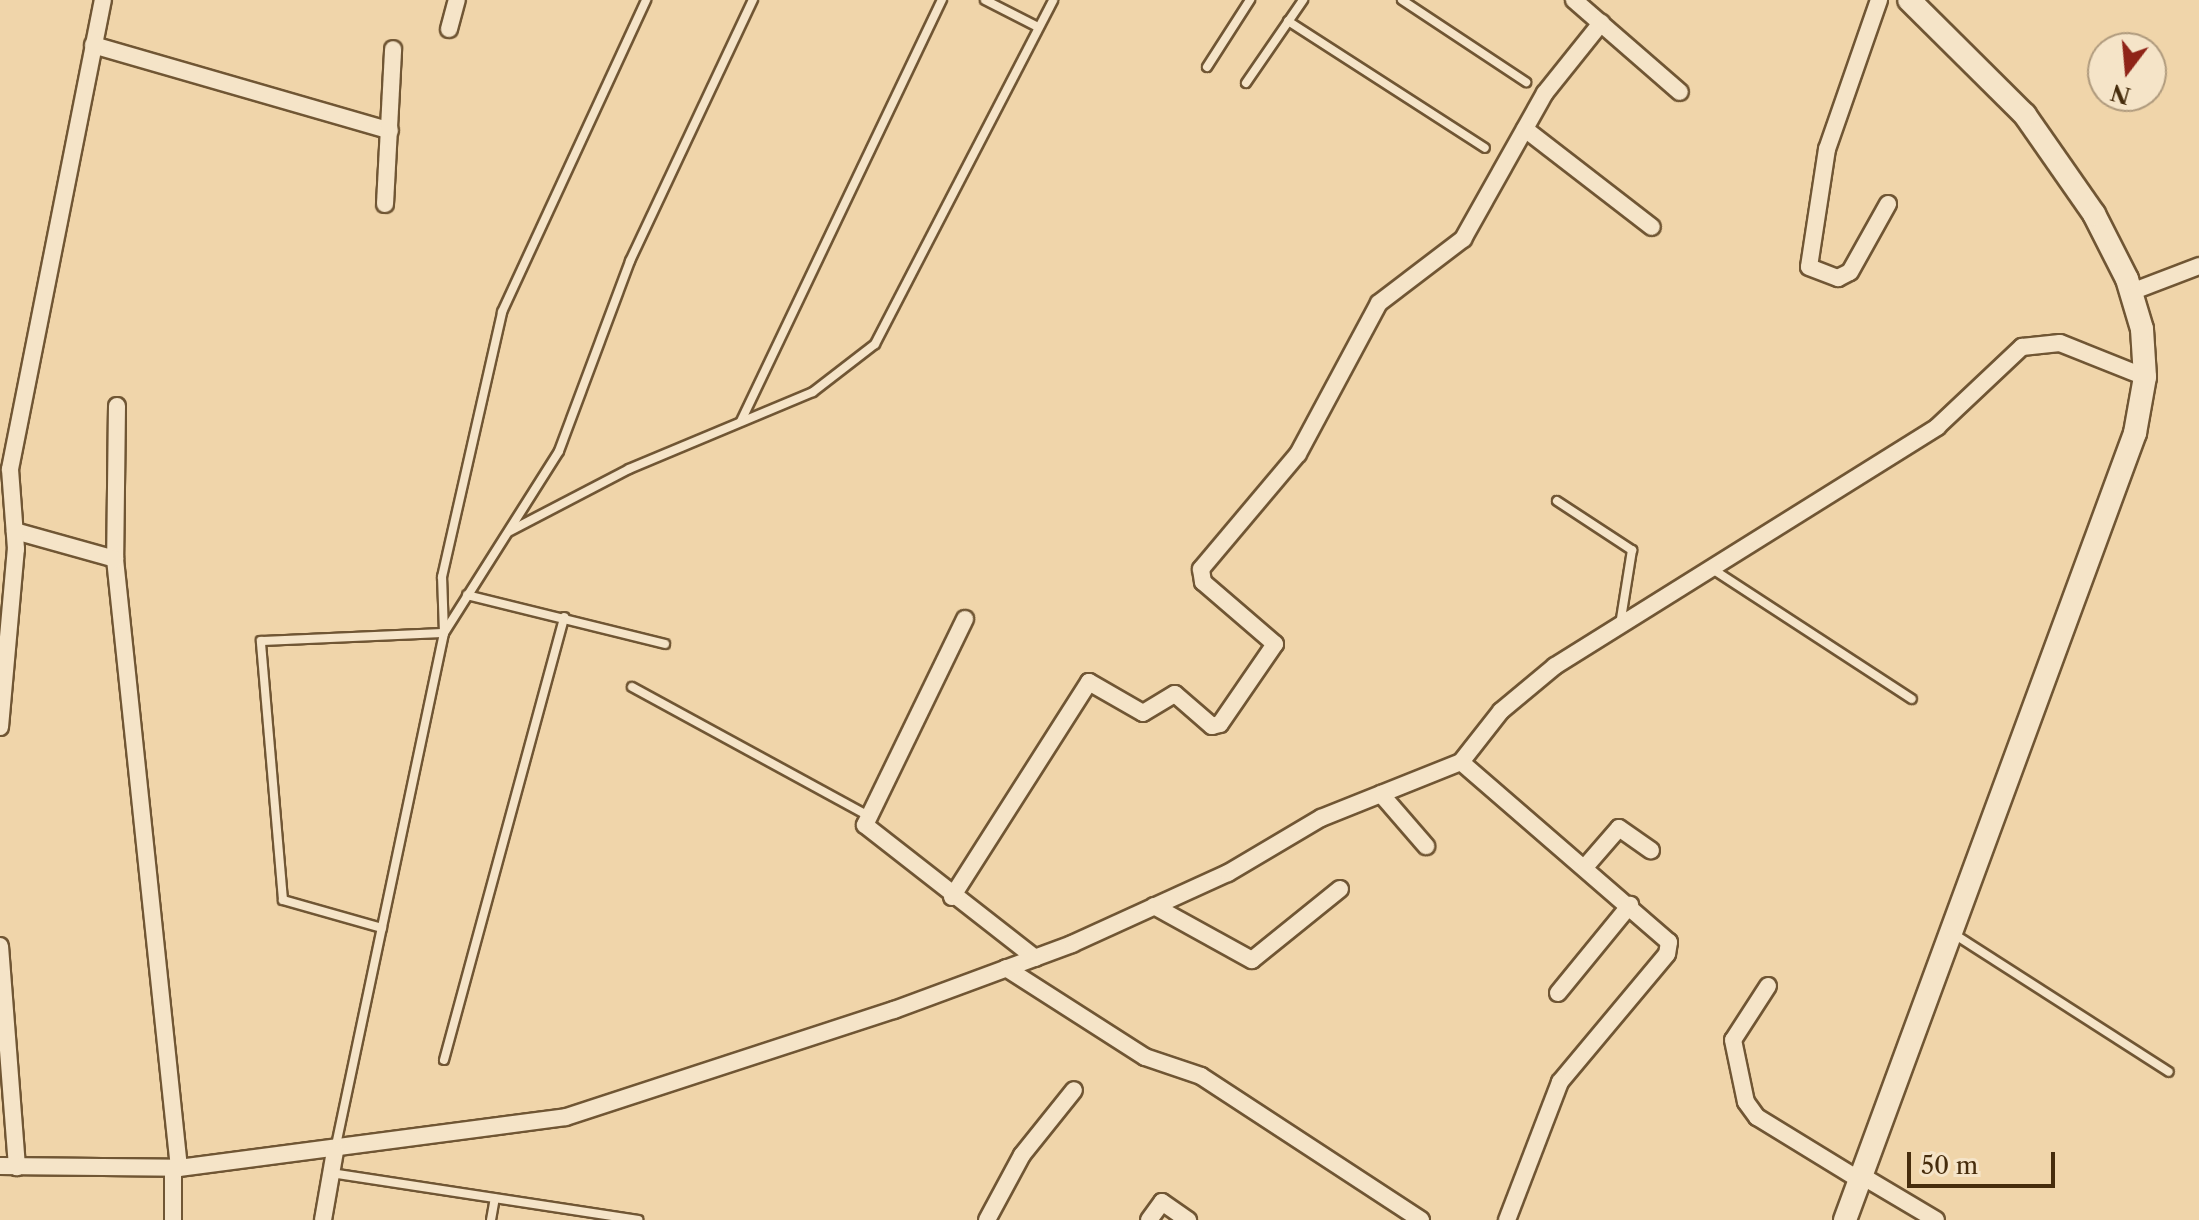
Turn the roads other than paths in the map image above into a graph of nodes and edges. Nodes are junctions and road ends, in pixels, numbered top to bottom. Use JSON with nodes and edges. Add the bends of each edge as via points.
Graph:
{"nodes":[{"id":1,"x":103,"y":0,"type":"edge"},
{"id":2,"x":457,"y":0,"type":"edge"},
{"id":3,"x":646,"y":0,"type":"edge"},
{"id":4,"x":753,"y":0,"type":"edge"},
{"id":5,"x":942,"y":0,"type":"edge"},
{"id":6,"x":985,"y":0,"type":"edge"},
{"id":7,"x":1053,"y":0,"type":"edge"},
{"id":8,"x":1250,"y":0,"type":"edge"},
{"id":9,"x":1303,"y":0,"type":"edge"},
{"id":10,"x":1402,"y":0,"type":"edge"},
{"id":11,"x":1574,"y":0,"type":"edge"},
{"id":12,"x":1879,"y":0,"type":"edge"},
{"id":13,"x":1909,"y":0,"type":"edge"},
{"id":14,"x":1288,"y":21,"type":"junction"},
{"id":15,"x":1601,"y":23,"type":"junction"},
{"id":16,"x":1038,"y":27,"type":"junction"},
{"id":17,"x":449,"y":29,"type":"dead end"},
{"id":18,"x":93,"y":45,"type":"junction"},
{"id":19,"x":393,"y":49,"type":"dead end"},
{"id":20,"x":1207,"y":67,"type":"dead end"},
{"id":21,"x":1526,"y":82,"type":"dead end"},
{"id":22,"x":1246,"y":83,"type":"dead end"},
{"id":23,"x":1680,"y":92,"type":"dead end"},
{"id":24,"x":1525,"y":129,"type":"junction"},
{"id":25,"x":390,"y":131,"type":"junction"},
{"id":26,"x":1485,"y":148,"type":"dead end"},
{"id":27,"x":385,"y":204,"type":"dead end"},
{"id":28,"x":1888,"y":204,"type":"dead end"},
{"id":29,"x":1652,"y":227,"type":"dead end"},
{"id":30,"x":2199,"y":266,"type":"edge"},
{"id":31,"x":2131,"y":292,"type":"junction"},
{"id":32,"x":2145,"y":377,"type":"junction"},
{"id":33,"x":117,"y":406,"type":"dead end"},
{"id":34,"x":740,"y":422,"type":"junction"},
{"id":35,"x":5,"y":467,"type":"edge"},
{"id":36,"x":1557,"y":501,"type":"dead end"},
{"id":37,"x":15,"y":531,"type":"junction"},
{"id":38,"x":503,"y":535,"type":"junction"},
{"id":39,"x":115,"y":559,"type":"junction"},
{"id":40,"x":1714,"y":570,"type":"junction"},
{"id":41,"x":467,"y":595,"type":"junction"},
{"id":42,"x":564,"y":617,"type":"junction"},
{"id":43,"x":965,"y":619,"type":"dead end"},
{"id":44,"x":1619,"y":627,"type":"junction"},
{"id":45,"x":444,"y":633,"type":"junction"},
{"id":46,"x":665,"y":644,"type":"dead end"},
{"id":47,"x":632,"y":687,"type":"dead end"},
{"id":48,"x":1912,"y":699,"type":"dead end"},
{"id":49,"x":0,"y":727,"type":"edge"},
{"id":50,"x":1461,"y":762,"type":"junction"},
{"id":51,"x":1381,"y":794,"type":"junction"},
{"id":52,"x":865,"y":814,"type":"junction"},
{"id":53,"x":1426,"y":846,"type":"dead end"},
{"id":54,"x":1651,"y":850,"type":"dead end"},
{"id":55,"x":1586,"y":866,"type":"junction"},
{"id":56,"x":1340,"y":889,"type":"dead end"},
{"id":57,"x":952,"y":897,"type":"junction"},
{"id":58,"x":1630,"y":905,"type":"junction"},
{"id":59,"x":1154,"y":906,"type":"junction"},
{"id":60,"x":382,"y":928,"type":"junction"},
{"id":61,"x":1952,"y":933,"type":"junction"},
{"id":62,"x":0,"y":946,"type":"edge"},
{"id":63,"x":1035,"y":958,"type":"junction"},
{"id":64,"x":1006,"y":968,"type":"junction"},
{"id":65,"x":1768,"y":986,"type":"dead end"},
{"id":66,"x":1558,"y":993,"type":"dead end"},
{"id":67,"x":444,"y":1060,"type":"dead end"},
{"id":68,"x":2169,"y":1072,"type":"dead end"},
{"id":69,"x":6,"y":1073,"type":"edge"},
{"id":70,"x":1074,"y":1090,"type":"dead end"},
{"id":71,"x":335,"y":1151,"type":"junction"},
{"id":72,"x":8,"y":1166,"type":"edge"},
{"id":73,"x":176,"y":1168,"type":"junction"},
{"id":74,"x":331,"y":1173,"type":"junction"},
{"id":75,"x":1861,"y":1178,"type":"junction"},
{"id":76,"x":495,"y":1198,"type":"junction"},
{"id":77,"x":173,"y":1220,"type":"edge"},
{"id":78,"x":323,"y":1220,"type":"edge"},
{"id":79,"x":491,"y":1220,"type":"edge"},
{"id":80,"x":638,"y":1220,"type":"edge"},
{"id":81,"x":987,"y":1220,"type":"edge"},
{"id":82,"x":1149,"y":1220,"type":"edge"},
{"id":83,"x":1188,"y":1220,"type":"edge"},
{"id":84,"x":1421,"y":1220,"type":"edge"},
{"id":85,"x":1507,"y":1220,"type":"edge"},
{"id":86,"x":1845,"y":1220,"type":"edge"},
{"id":87,"x":1936,"y":1220,"type":"edge"}],
"edges":[{"from":1,"to":18,"type":"street"},
{"from":2,"to":17,"type":"street"},
{"from":3,"to":45,"type":"lane","via":[[502,312],[442,577]]},
{"from":4,"to":38,"type":"lane","via":[[630,261],[559,451]]},
{"from":5,"to":34,"type":"lane"},
{"from":6,"to":16,"type":"lane"},
{"from":7,"to":16,"type":"lane"},
{"from":8,"to":20,"type":"lane"},
{"from":9,"to":14,"type":"lane"},
{"from":10,"to":21,"type":"lane"},
{"from":11,"to":15,"type":"street"},
{"from":12,"to":28,"type":"street","via":[[1827,149],[1809,267],[1838,278],[1850,272]]},
{"from":13,"to":31,"type":"street","via":[[2025,115],[2094,214]]},
{"from":14,"to":22,"type":"lane"},
{"from":14,"to":26,"type":"lane"},
{"from":15,"to":23,"type":"street"},
{"from":15,"to":24,"type":"street"},
{"from":16,"to":34,"type":"lane","via":[[875,344],[843,374]]},
{"from":18,"to":25,"type":"street"},
{"from":18,"to":35,"type":"street"},
{"from":19,"to":25,"type":"street"},
{"from":24,"to":29,"type":"street"},
{"from":24,"to":57,"type":"street","via":[[1463,239],[1379,303],[1298,454],[1201,569],[1203,582],[1275,644],[1220,724],[1212,726],[1175,694],[1143,713],[1089,682]]},
{"from":25,"to":27,"type":"street"},
{"from":30,"to":31,"type":"street"},
{"from":31,"to":32,"type":"street"},
{"from":32,"to":40,"type":"street","via":[[2060,343],[2022,347],[1937,427]]},
{"from":32,"to":61,"type":"street","via":[[2135,433]]},
{"from":33,"to":39,"type":"street"},
{"from":34,"to":38,"type":"lane"},
{"from":35,"to":37,"type":"street"},
{"from":36,"to":44,"type":"lane","via":[[1632,550]]},
{"from":37,"to":39,"type":"street"},
{"from":37,"to":49,"type":"street"},
{"from":38,"to":41,"type":"lane"},
{"from":39,"to":73,"type":"street"},
{"from":40,"to":44,"type":"street"},
{"from":40,"to":48,"type":"lane"},
{"from":41,"to":42,"type":"lane"},
{"from":41,"to":45,"type":"lane"},
{"from":42,"to":46,"type":"lane"},
{"from":42,"to":67,"type":"lane"},
{"from":43,"to":52,"type":"street"},
{"from":44,"to":50,"type":"street","via":[[1501,711]]},
{"from":45,"to":60,"type":"lane"},
{"from":45,"to":60,"type":"lane","via":[[265,639],[260,645],[283,900]]},
{"from":47,"to":52,"type":"lane"},
{"from":50,"to":51,"type":"street"},
{"from":50,"to":55,"type":"street"},
{"from":51,"to":53,"type":"street"},
{"from":51,"to":59,"type":"street"},
{"from":52,"to":57,"type":"street","via":[[871,836]]},
{"from":54,"to":55,"type":"street","via":[[1619,828]]},
{"from":55,"to":58,"type":"street"},
{"from":56,"to":59,"type":"street","via":[[1252,960]]},
{"from":57,"to":63,"type":"street"},
{"from":58,"to":66,"type":"street"},
{"from":58,"to":85,"type":"street","via":[[1664,935],[1667,954],[1560,1082]]},
{"from":59,"to":63,"type":"street"},
{"from":60,"to":71,"type":"lane"},
{"from":61,"to":68,"type":"lane"},
{"from":61,"to":75,"type":"street"},
{"from":62,"to":69,"type":"street"},
{"from":63,"to":64,"type":"street"},
{"from":64,"to":71,"type":"street","via":[[566,1117]]},
{"from":64,"to":84,"type":"street","via":[[1145,1057],[1201,1076]]},
{"from":65,"to":75,"type":"street","via":[[1733,1040],[1746,1102],[1757,1117]]},
{"from":69,"to":72,"type":"street"},
{"from":70,"to":81,"type":"street","via":[[1022,1155]]},
{"from":71,"to":73,"type":"street"},
{"from":71,"to":74,"type":"street"},
{"from":72,"to":73,"type":"street"},
{"from":73,"to":77,"type":"street"},
{"from":74,"to":76,"type":"lane"},
{"from":74,"to":78,"type":"street"},
{"from":75,"to":86,"type":"street"},
{"from":75,"to":87,"type":"street"},
{"from":76,"to":79,"type":"lane"},
{"from":76,"to":80,"type":"lane"},
{"from":82,"to":83,"type":"street","via":[[1162,1202]]}]}
